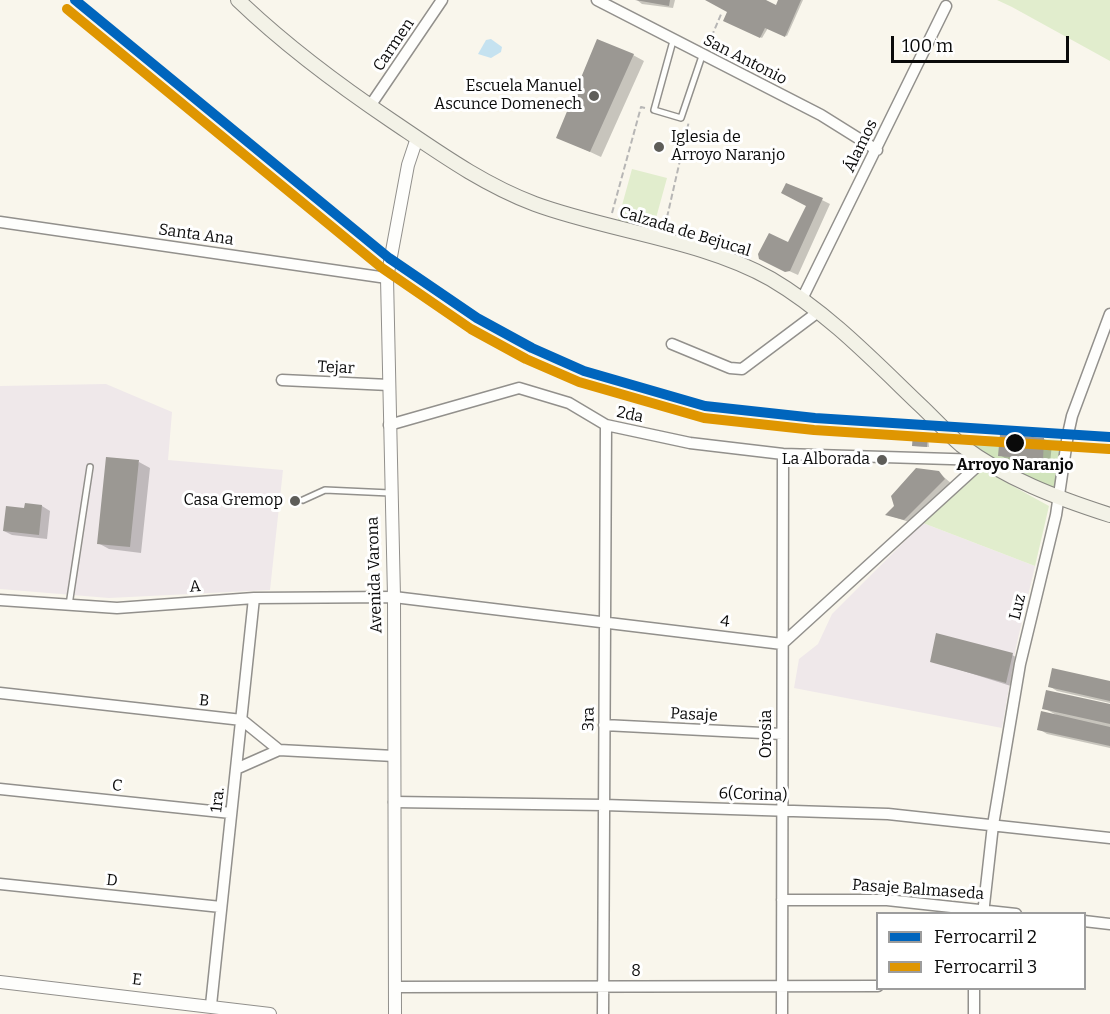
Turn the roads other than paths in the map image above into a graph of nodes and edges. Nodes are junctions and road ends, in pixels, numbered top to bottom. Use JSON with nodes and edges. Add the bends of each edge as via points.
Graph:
{"nodes":[{"id":1,"x":238,"y":0,"type":"edge"},
{"id":2,"x":442,"y":0,"type":"edge"},
{"id":3,"x":597,"y":0,"type":"edge"},
{"id":4,"x":614,"y":4,"type":"edge"},
{"id":5,"x":946,"y":6,"type":"dead end"},
{"id":6,"x":673,"y":41,"type":"junction"},
{"id":7,"x":705,"y":51,"type":"junction"},
{"id":8,"x":370,"y":106,"type":"junction"},
{"id":9,"x":417,"y":138,"type":"junction"},
{"id":10,"x":877,"y":150,"type":"junction"},
{"id":11,"x":0,"y":222,"type":"edge"},
{"id":12,"x":387,"y":278,"type":"junction"},
{"id":13,"x":802,"y":299,"type":"junction"},
{"id":14,"x":818,"y":312,"type":"junction"},
{"id":15,"x":1110,"y":314,"type":"edge"},
{"id":16,"x":1108,"y":326,"type":"edge"},
{"id":17,"x":672,"y":344,"type":"dead end"},
{"id":18,"x":282,"y":380,"type":"dead end"},
{"id":19,"x":389,"y":385,"type":"junction"},
{"id":20,"x":389,"y":425,"type":"junction"},
{"id":21,"x":606,"y":425,"type":"junction"},
{"id":22,"x":783,"y":454,"type":"junction"},
{"id":23,"x":984,"y":460,"type":"junction"},
{"id":24,"x":90,"y":467,"type":"dead end"},
{"id":25,"x":390,"y":493,"type":"junction"},
{"id":26,"x":1059,"y":499,"type":"junction"},
{"id":27,"x":303,"y":500,"type":"dead end"},
{"id":28,"x":1110,"y":515,"type":"edge"},
{"id":29,"x":393,"y":597,"type":"junction"},
{"id":30,"x":254,"y":598,"type":"junction"},
{"id":31,"x":0,"y":600,"type":"edge"},
{"id":32,"x":69,"y":605,"type":"junction"},
{"id":33,"x":606,"y":622,"type":"junction"},
{"id":34,"x":782,"y":644,"type":"junction"},
{"id":35,"x":0,"y":693,"type":"edge"},
{"id":36,"x":242,"y":720,"type":"junction"},
{"id":37,"x":604,"y":725,"type":"junction"},
{"id":38,"x":782,"y":734,"type":"junction"},
{"id":39,"x":279,"y":750,"type":"junction"},
{"id":40,"x":394,"y":756,"type":"junction"},
{"id":41,"x":237,"y":769,"type":"junction"},
{"id":42,"x":0,"y":789,"type":"edge"},
{"id":43,"x":394,"y":802,"type":"junction"},
{"id":44,"x":604,"y":805,"type":"junction"},
{"id":45,"x":782,"y":812,"type":"junction"},
{"id":46,"x":231,"y":813,"type":"junction"},
{"id":47,"x":993,"y":825,"type":"junction"},
{"id":48,"x":1110,"y":838,"type":"edge"},
{"id":49,"x":0,"y":884,"type":"edge"},
{"id":50,"x":782,"y":900,"type":"junction"},
{"id":51,"x":220,"y":907,"type":"junction"},
{"id":52,"x":983,"y":912,"type":"edge"},
{"id":53,"x":1086,"y":921,"type":"edge"},
{"id":54,"x":1110,"y":924,"type":"edge"},
{"id":55,"x":0,"y":985,"type":"edge"},
{"id":56,"x":395,"y":987,"type":"junction"},
{"id":57,"x":603,"y":987,"type":"junction"},
{"id":58,"x":782,"y":987,"type":"junction"},
{"id":59,"x":876,"y":987,"type":"edge"},
{"id":60,"x":974,"y":990,"type":"edge"},
{"id":61,"x":211,"y":1005,"type":"junction"},
{"id":62,"x":270,"y":1014,"type":"edge"},
{"id":63,"x":395,"y":1014,"type":"edge"},
{"id":64,"x":603,"y":1014,"type":"edge"},
{"id":65,"x":782,"y":1014,"type":"edge"},
{"id":66,"x":974,"y":1014,"type":"edge"}],
"edges":[{"from":1,"to":8,"type":"main road","name":"Calzada de Bejucal","via":[[273,33]]},
{"from":2,"to":8,"type":"street","name":"Carmen"},
{"from":3,"to":4,"type":"street","name":"San Antonio"},
{"from":4,"to":6,"type":"street","name":"San Antonio"},
{"from":5,"to":10,"type":"street","name":"Álamos"},
{"from":6,"to":7,"type":"street","name":"San Antonio"},
{"from":6,"to":7,"type":"lane","via":[[654,110],[681,118]]},
{"from":7,"to":10,"type":"street","name":"San Antonio"},
{"from":8,"to":9,"type":"main road","name":"Calzada de Bejucal"},
{"from":9,"to":12,"type":"street","name":"Avenida Varona","via":[[408,165]]},
{"from":9,"to":13,"type":"main road","name":"Calzada de Bejucal","via":[[500,190],[537,205],[739,265],[768,277]]},
{"from":10,"to":13,"type":"street","name":"Álamos"},
{"from":11,"to":12,"type":"street","name":"Santa Ana"},
{"from":12,"to":19,"type":"street","name":"Avenida Varona"},
{"from":13,"to":14,"type":"main road","name":"Calzada de Bejucal"},
{"from":14,"to":17,"type":"street","via":[[742,369],[730,368]]},
{"from":14,"to":23,"type":"main road","name":"Calzada de Bejucal","via":[[960,444]]},
{"from":15,"to":16,"type":"street","name":"Luz"},
{"from":16,"to":26,"type":"street","name":"Luz","via":[[1072,416]]},
{"from":18,"to":19,"type":"street","name":"Tejar"},
{"from":19,"to":20,"type":"street","name":"Avenida Varona"},
{"from":20,"to":21,"type":"street","name":"2da","via":[[519,388],[569,403]]},
{"from":20,"to":25,"type":"street","name":"Avenida Varona"},
{"from":21,"to":22,"type":"street","name":"2da","via":[[690,443]]},
{"from":21,"to":33,"type":"street","name":"3ra"},
{"from":22,"to":23,"type":"street","name":"2da"},
{"from":22,"to":34,"type":"street","name":"Orosia"},
{"from":23,"to":26,"type":"main road","name":"Calzada de Bejucal"},
{"from":23,"to":34,"type":"street"},
{"from":24,"to":32,"type":"lane"},
{"from":25,"to":27,"type":"lane","via":[[325,490]]},
{"from":25,"to":29,"type":"street","name":"Avenida Varona"},
{"from":26,"to":28,"type":"main road","name":"Calzada de Bejucal"},
{"from":26,"to":47,"type":"street","name":"Luz","via":[[1020,664]]},
{"from":29,"to":30,"type":"street","name":"A"},
{"from":29,"to":33,"type":"street","name":"4"},
{"from":29,"to":40,"type":"street","name":"Avenida Varona"},
{"from":30,"to":32,"type":"street","name":"A","via":[[117,608]]},
{"from":30,"to":36,"type":"street","name":"1ra."},
{"from":31,"to":32,"type":"street","name":"A"},
{"from":33,"to":34,"type":"street","name":"4"},
{"from":33,"to":37,"type":"street","name":"3ra"},
{"from":34,"to":38,"type":"street","name":"Orosia"},
{"from":35,"to":36,"type":"street","name":"B"},
{"from":36,"to":39,"type":"street"},
{"from":36,"to":41,"type":"street","name":"1ra."},
{"from":37,"to":38,"type":"street","name":"Pasaje"},
{"from":37,"to":44,"type":"street","name":"3ra"},
{"from":38,"to":45,"type":"street","name":"Orosia"},
{"from":39,"to":40,"type":"street"},
{"from":39,"to":41,"type":"street"},
{"from":40,"to":43,"type":"street","name":"Avenida Varona"},
{"from":41,"to":46,"type":"street","name":"1ra."},
{"from":42,"to":46,"type":"street","name":"C"},
{"from":43,"to":44,"type":"street","name":"6(Corina)"},
{"from":43,"to":56,"type":"street","name":"Avenida Varona"},
{"from":44,"to":45,"type":"street","name":"6(Corina)"},
{"from":44,"to":57,"type":"street","name":"3ra"},
{"from":45,"to":47,"type":"street","name":"6(Corina)","via":[[888,814]]},
{"from":45,"to":50,"type":"street","name":"Orosia"},
{"from":46,"to":51,"type":"street","name":"1ra."},
{"from":47,"to":48,"type":"street","name":"6(Corina)"},
{"from":47,"to":52,"type":"street","name":"Luz"},
{"from":49,"to":51,"type":"street","name":"D"},
{"from":50,"to":52,"type":"street","name":"Pasaje Balmaseda","via":[[887,900]]},
{"from":50,"to":58,"type":"street","name":"Orosia"},
{"from":51,"to":61,"type":"street","name":"1ra."},
{"from":53,"to":54,"type":"street"},
{"from":55,"to":61,"type":"street","name":"E"},
{"from":56,"to":57,"type":"street","name":"8"},
{"from":56,"to":63,"type":"street","name":"Avenida Varona"},
{"from":57,"to":58,"type":"street","name":"8"},
{"from":57,"to":64,"type":"street","name":"3ra"},
{"from":58,"to":59,"type":"street","name":"8"},
{"from":58,"to":65,"type":"street","name":"Orosia"},
{"from":60,"to":66,"type":"street"},
{"from":61,"to":62,"type":"street","name":"E"}]}
